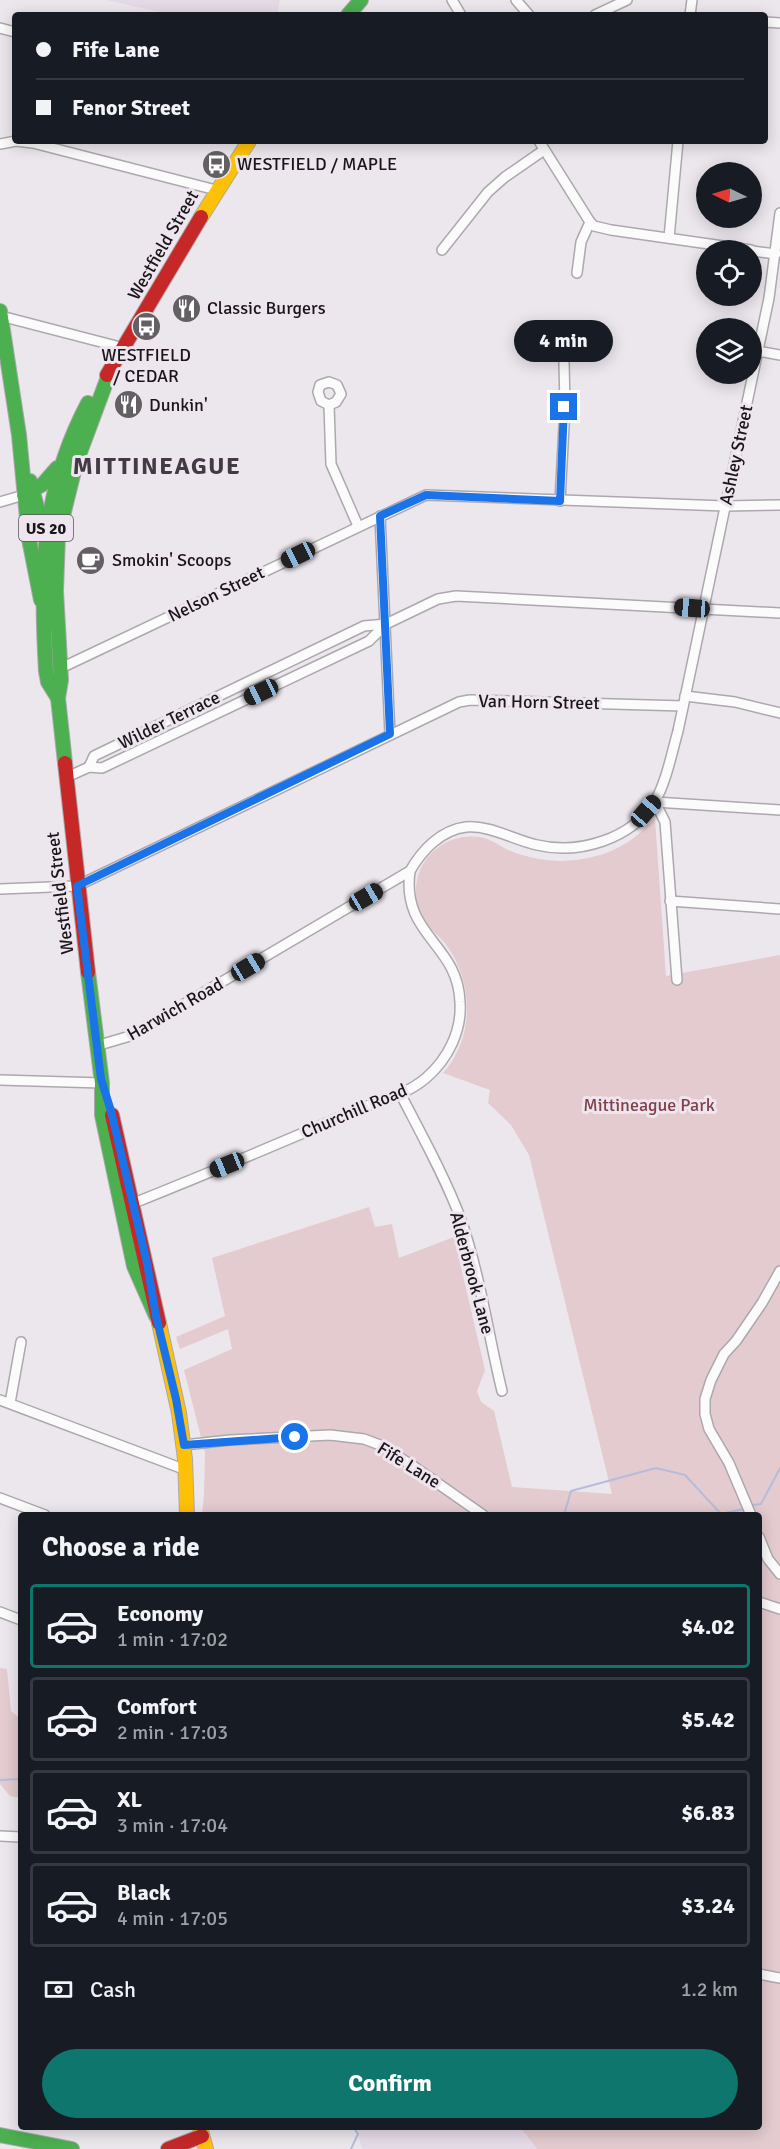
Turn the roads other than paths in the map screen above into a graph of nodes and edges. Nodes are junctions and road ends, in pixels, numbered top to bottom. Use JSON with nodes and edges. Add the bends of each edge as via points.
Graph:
{"nodes":[{"id":1,"x":361,"y":0,"type":"edge"},
{"id":2,"x":516,"y":0,"type":"edge"},
{"id":3,"x":627,"y":0,"type":"edge"},
{"id":4,"x":351,"y":12,"type":"edge"},
{"id":5,"x":526,"y":12,"type":"edge"},
{"id":6,"x":601,"y":12,"type":"edge"},
{"id":7,"x":37,"y":144,"type":"edge"},
{"id":8,"x":247,"y":144,"type":"edge"},
{"id":9,"x":540,"y":144,"type":"edge"},
{"id":10,"x":678,"y":144,"type":"edge"},
{"id":11,"x":544,"y":150,"type":"junction"},
{"id":12,"x":216,"y":190,"type":"junction"},
{"id":13,"x":780,"y":213,"type":"edge"},
{"id":14,"x":590,"y":222,"type":"junction"},
{"id":15,"x":669,"y":238,"type":"junction"},
{"id":16,"x":696,"y":242,"type":"edge"},
{"id":17,"x":442,"y":250,"type":"dead end"},
{"id":18,"x":762,"y":252,"type":"edge"},
{"id":19,"x":776,"y":254,"type":"junction"},
{"id":20,"x":577,"y":273,"type":"dead end"},
{"id":21,"x":0,"y":311,"type":"edge"},
{"id":22,"x":1,"y":316,"type":"edge"},
{"id":23,"x":762,"y":331,"type":"edge"},
{"id":24,"x":124,"y":348,"type":"junction"},
{"id":25,"x":762,"y":352,"type":"edge"},
{"id":26,"x":780,"y":355,"type":"edge"},
{"id":27,"x":564,"y":362,"type":"dead end"},
{"id":28,"x":111,"y":369,"type":"junction"},
{"id":29,"x":751,"y":384,"type":"edge"},
{"id":30,"x":329,"y":405,"type":"dead end"},
{"id":31,"x":63,"y":458,"type":"junction"},
{"id":32,"x":28,"y":493,"type":"junction"},
{"id":33,"x":0,"y":501,"type":"edge"},
{"id":34,"x":560,"y":501,"type":"junction"},
{"id":35,"x":780,"y":505,"type":"edge"},
{"id":36,"x":725,"y":506,"type":"junction"},
{"id":37,"x":380,"y":516,"type":"junction"},
{"id":38,"x":358,"y":526,"type":"junction"},
{"id":39,"x":45,"y":537,"type":"junction"},
{"id":40,"x":44,"y":607,"type":"junction"},
{"id":41,"x":703,"y":609,"type":"junction"},
{"id":42,"x":780,"y":613,"type":"edge"},
{"id":43,"x":386,"y":624,"type":"junction"},
{"id":44,"x":61,"y":668,"type":"junction"},
{"id":45,"x":273,"y":670,"type":"junction"},
{"id":46,"x":280,"y":684,"type":"junction"},
{"id":47,"x":58,"y":698,"type":"junction"},
{"id":48,"x":684,"y":701,"type":"junction"},
{"id":49,"x":780,"y":713,"type":"edge"},
{"id":50,"x":181,"y":714,"type":"junction"},
{"id":51,"x":186,"y":728,"type":"junction"},
{"id":52,"x":390,"y":734,"type":"junction"},
{"id":53,"x":89,"y":766,"type":"junction"},
{"id":54,"x":65,"y":778,"type":"junction"},
{"id":55,"x":655,"y":802,"type":"junction"},
{"id":56,"x":780,"y":810,"type":"edge"},
{"id":57,"x":410,"y":871,"type":"junction"},
{"id":58,"x":77,"y":886,"type":"junction"},
{"id":59,"x":0,"y":889,"type":"edge"},
{"id":60,"x":670,"y":902,"type":"junction"},
{"id":61,"x":780,"y":909,"type":"edge"},
{"id":62,"x":676,"y":980,"type":"dead end"},
{"id":63,"x":96,"y":1046,"type":"junction"},
{"id":64,"x":0,"y":1080,"type":"edge"},
{"id":65,"x":102,"y":1083,"type":"junction"},
{"id":66,"x":400,"y":1094,"type":"junction"},
{"id":67,"x":127,"y":1205,"type":"junction"},
{"id":68,"x":780,"y":1271,"type":"edge"},
{"id":69,"x":21,"y":1342,"type":"dead end"},
{"id":70,"x":502,"y":1391,"type":"dead end"},
{"id":71,"x":3,"y":1403,"type":"edge"},
{"id":72,"x":184,"y":1445,"type":"junction"},
{"id":73,"x":186,"y":1470,"type":"junction"},
{"id":74,"x":0,"y":1498,"type":"edge"},
{"id":75,"x":37,"y":1512,"type":"edge"},
{"id":76,"x":187,"y":1512,"type":"edge"},
{"id":77,"x":479,"y":1512,"type":"edge"},
{"id":78,"x":750,"y":1512,"type":"edge"},
{"id":79,"x":762,"y":1544,"type":"edge"},
{"id":80,"x":780,"y":1574,"type":"edge"},
{"id":81,"x":762,"y":1603,"type":"edge"},
{"id":82,"x":780,"y":1609,"type":"edge"},
{"id":83,"x":0,"y":1612,"type":"edge"},
{"id":84,"x":18,"y":1619,"type":"edge"},
{"id":85,"x":0,"y":1836,"type":"edge"},
{"id":86,"x":18,"y":1838,"type":"edge"},
{"id":87,"x":762,"y":1975,"type":"edge"},
{"id":88,"x":780,"y":1978,"type":"edge"},
{"id":89,"x":0,"y":2135,"type":"edge"},
{"id":90,"x":201,"y":2141,"type":"edge"},
{"id":91,"x":72,"y":2149,"type":"edge"},
{"id":92,"x":168,"y":2149,"type":"edge"}],
"edges":[{"from":1,"to":4,"type":"main road"},
{"from":2,"to":5,"type":"street"},
{"from":3,"to":6,"type":"street"},
{"from":7,"to":12,"type":"street"},
{"from":8,"to":12,"type":"main road","name":"Westfield Street","number":"US 20"},
{"from":9,"to":11,"type":"street"},
{"from":10,"to":15,"type":"street"},
{"from":11,"to":14,"type":"street"},
{"from":11,"to":17,"type":"street","via":[[488,192]]},
{"from":12,"to":24,"type":"main road","name":"Westfield Street","number":"US 20"},
{"from":13,"to":19,"type":"street","name":"Ashley Street"},
{"from":14,"to":15,"type":"street","via":[[601,228]]},
{"from":14,"to":20,"type":"street","via":[[581,242]]},
{"from":15,"to":16,"type":"street"},
{"from":18,"to":19,"type":"street"},
{"from":19,"to":23,"type":"street","name":"Ashley Street"},
{"from":21,"to":22,"type":"main road"},
{"from":22,"to":24,"type":"street"},
{"from":22,"to":32,"type":"main road"},
{"from":24,"to":28,"type":"main road","name":"Westfield Street","number":"US 20"},
{"from":25,"to":26,"type":"street"},
{"from":27,"to":34,"type":"street"},
{"from":28,"to":31,"type":"main road","name":"Westfield Street","number":"US 20","via":[[81,416]]},
{"from":28,"to":44,"type":"main road","name":"Westfield Street","number":"US 20","via":[[80,449],[62,517],[56,572]]},
{"from":29,"to":36,"type":"street","name":"Ashley Street"},
{"from":30,"to":38,"type":"street","via":[[331,464]]},
{"from":31,"to":32,"type":"main road","via":[[49,479]]},
{"from":31,"to":39,"type":"main road","name":"Westfield Street","number":"US 20"},
{"from":32,"to":33,"type":"street"},
{"from":32,"to":39,"type":"main road"},
{"from":32,"to":40,"type":"main road","via":[[36,582]]},
{"from":34,"to":36,"type":"street","name":"Nelson Street"},
{"from":34,"to":37,"type":"street","name":"Nelson Street","via":[[426,495]]},
{"from":35,"to":36,"type":"street","name":"Nelson Street"},
{"from":36,"to":41,"type":"street","name":"Ashley Street"},
{"from":37,"to":38,"type":"street","name":"Nelson Street"},
{"from":37,"to":43,"type":"street"},
{"from":38,"to":44,"type":"street","name":"Nelson Street"},
{"from":39,"to":40,"type":"main road","name":"Westfield Street","number":"US 20"},
{"from":40,"to":47,"type":"main road","name":"Westfield Street","number":"US 20","via":[[48,681]]},
{"from":41,"to":42,"type":"street","name":"Wilder Terrace"},
{"from":41,"to":43,"type":"street","name":"Wilder Terrace","via":[[456,596],[438,599]]},
{"from":41,"to":48,"type":"street","name":"Ashley Street"},
{"from":43,"to":45,"type":"street","name":"Wilder Terrace","via":[[364,626]]},
{"from":43,"to":46,"type":"street","name":"Wilder Terrace","via":[[369,641]]},
{"from":43,"to":52,"type":"street"},
{"from":44,"to":47,"type":"main road","name":"Westfield Street","number":"US 20"},
{"from":45,"to":46,"type":"street"},
{"from":45,"to":50,"type":"street","name":"Wilder Terrace"},
{"from":46,"to":51,"type":"street","name":"Wilder Terrace"},
{"from":47,"to":54,"type":"main road","name":"Westfield Street","number":"US 20"},
{"from":48,"to":49,"type":"street","name":"Van Horn Street","via":[[720,700]]},
{"from":48,"to":52,"type":"street","name":"Van Horn Street","via":[[466,700]]},
{"from":48,"to":55,"type":"street","name":"Harwich Road"},
{"from":50,"to":51,"type":"street"},
{"from":50,"to":53,"type":"street","name":"Wilder Terrace","via":[[94,756]]},
{"from":51,"to":53,"type":"street","name":"Wilder Terrace","via":[[102,768]]},
{"from":52,"to":58,"type":"street","name":"Van Horn Street"},
{"from":53,"to":54,"type":"street","name":"Wilder Terrace"},
{"from":54,"to":58,"type":"main road","name":"Westfield Street","number":"US 20"},
{"from":55,"to":56,"type":"street"},
{"from":55,"to":57,"type":"street","name":"Harwich Road","via":[[624,831],[582,847],[545,847],[477,827],[458,829],[430,845]]},
{"from":55,"to":60,"type":"street","via":[[664,822]]},
{"from":57,"to":63,"type":"street","name":"Harwich Road","via":[[130,1036]]},
{"from":57,"to":66,"type":"street","name":"Churchill Road","via":[[409,898],[413,911],[455,973],[460,1018],[453,1042],[437,1066],[420,1083]]},
{"from":58,"to":59,"type":"street"},
{"from":58,"to":63,"type":"main road","name":"Westfield Street","number":"US 20"},
{"from":60,"to":61,"type":"street"},
{"from":60,"to":62,"type":"street"},
{"from":63,"to":65,"type":"main road","name":"Westfield Street","number":"US 20"},
{"from":64,"to":65,"type":"street"},
{"from":65,"to":67,"type":"main road","name":"Westfield Street","number":"US 20","via":[[111,1111]]},
{"from":66,"to":67,"type":"street","name":"Churchill Road"},
{"from":66,"to":70,"type":"street","name":"Alderbrook Lane","via":[[460,1218]]},
{"from":67,"to":72,"type":"main road","name":"Westfield Street","number":"US 20","via":[[134,1266],[156,1316]]},
{"from":68,"to":78,"type":"street","via":[[724,1354],[705,1399],[709,1430],[729,1463]]},
{"from":69,"to":71,"type":"street"},
{"from":71,"to":73,"type":"street"},
{"from":72,"to":73,"type":"main road","name":"Westfield Street","number":"US 20"},
{"from":72,"to":77,"type":"street","name":"Fife Lane","via":[[330,1435],[364,1439],[380,1445]]},
{"from":73,"to":76,"type":"main road","name":"Westfield Street","number":"US 20"},
{"from":74,"to":75,"type":"street"},
{"from":79,"to":80,"type":"street"},
{"from":81,"to":82,"type":"street"},
{"from":83,"to":84,"type":"street"},
{"from":85,"to":86,"type":"street"},
{"from":87,"to":88,"type":"street"},
{"from":89,"to":91,"type":"main road"},
{"from":90,"to":92,"type":"main road"}]}
